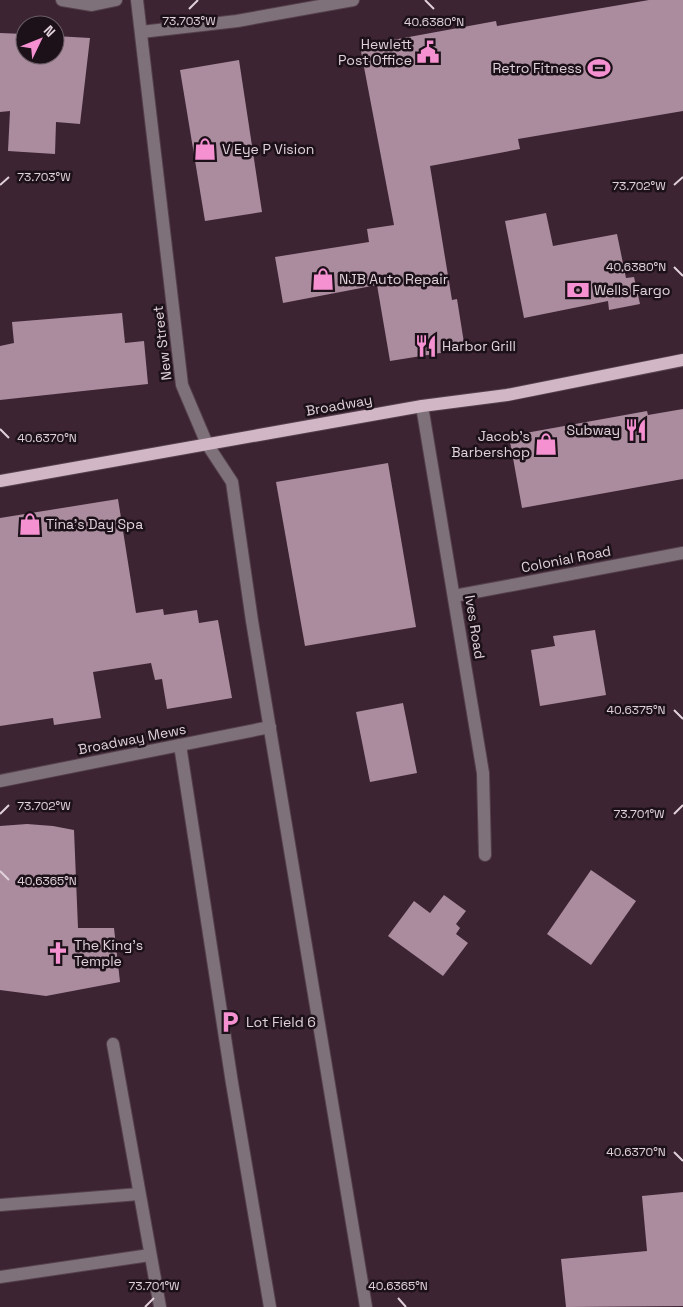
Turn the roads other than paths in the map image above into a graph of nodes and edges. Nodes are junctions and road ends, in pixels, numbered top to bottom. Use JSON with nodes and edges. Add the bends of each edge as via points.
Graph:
{"nodes":[{"id":1,"x":62,"y":0,"type":"edge"},
{"id":2,"x":116,"y":0,"type":"edge"},
{"id":3,"x":137,"y":0,"type":"edge"},
{"id":4,"x":353,"y":0,"type":"edge"},
{"id":5,"x":141,"y":32,"type":"junction"},
{"id":6,"x":683,"y":360,"type":"edge"},
{"id":7,"x":422,"y":406,"type":"junction"},
{"id":8,"x":207,"y":444,"type":"junction"},
{"id":9,"x":0,"y":481,"type":"edge"},
{"id":10,"x":683,"y":553,"type":"edge"},
{"id":11,"x":454,"y":596,"type":"junction"},
{"id":12,"x":270,"y":727,"type":"junction"},
{"id":13,"x":180,"y":745,"type":"junction"},
{"id":14,"x":0,"y":781,"type":"edge"},
{"id":15,"x":485,"y":855,"type":"dead end"},
{"id":16,"x":113,"y":1044,"type":"dead end"},
{"id":17,"x":139,"y":1194,"type":"junction"},
{"id":18,"x":0,"y":1205,"type":"edge"},
{"id":19,"x":150,"y":1256,"type":"junction"},
{"id":20,"x":0,"y":1278,"type":"edge"},
{"id":21,"x":160,"y":1307,"type":"edge"},
{"id":22,"x":270,"y":1307,"type":"edge"},
{"id":23,"x":366,"y":1307,"type":"edge"}],
"edges":[{"from":1,"to":2,"type":"street","via":[[92,5]]},
{"from":3,"to":5,"type":"street","name":"New Street"},
{"from":4,"to":5,"type":"street","via":[[237,21]]},
{"from":5,"to":8,"type":"street","name":"New Street","via":[[182,385]]},
{"from":6,"to":7,"type":"main road","name":"Broadway","via":[[507,395]]},
{"from":7,"to":8,"type":"main road","name":"Broadway"},
{"from":7,"to":11,"type":"street","name":"Ives Road"},
{"from":8,"to":9,"type":"main road","name":"Broadway"},
{"from":8,"to":12,"type":"street","name":"New Street","via":[[232,482]]},
{"from":10,"to":11,"type":"street","name":"Colonial Road"},
{"from":11,"to":15,"type":"street","name":"Ives Road","via":[[483,773]]},
{"from":12,"to":13,"type":"street","name":"Broadway Mews"},
{"from":12,"to":23,"type":"street","name":"New Street"},
{"from":13,"to":14,"type":"street","name":"Broadway Mews"},
{"from":13,"to":22,"type":"street"},
{"from":16,"to":17,"type":"street"},
{"from":17,"to":18,"type":"street"},
{"from":17,"to":19,"type":"street"},
{"from":19,"to":20,"type":"street"},
{"from":19,"to":21,"type":"street"}]}
